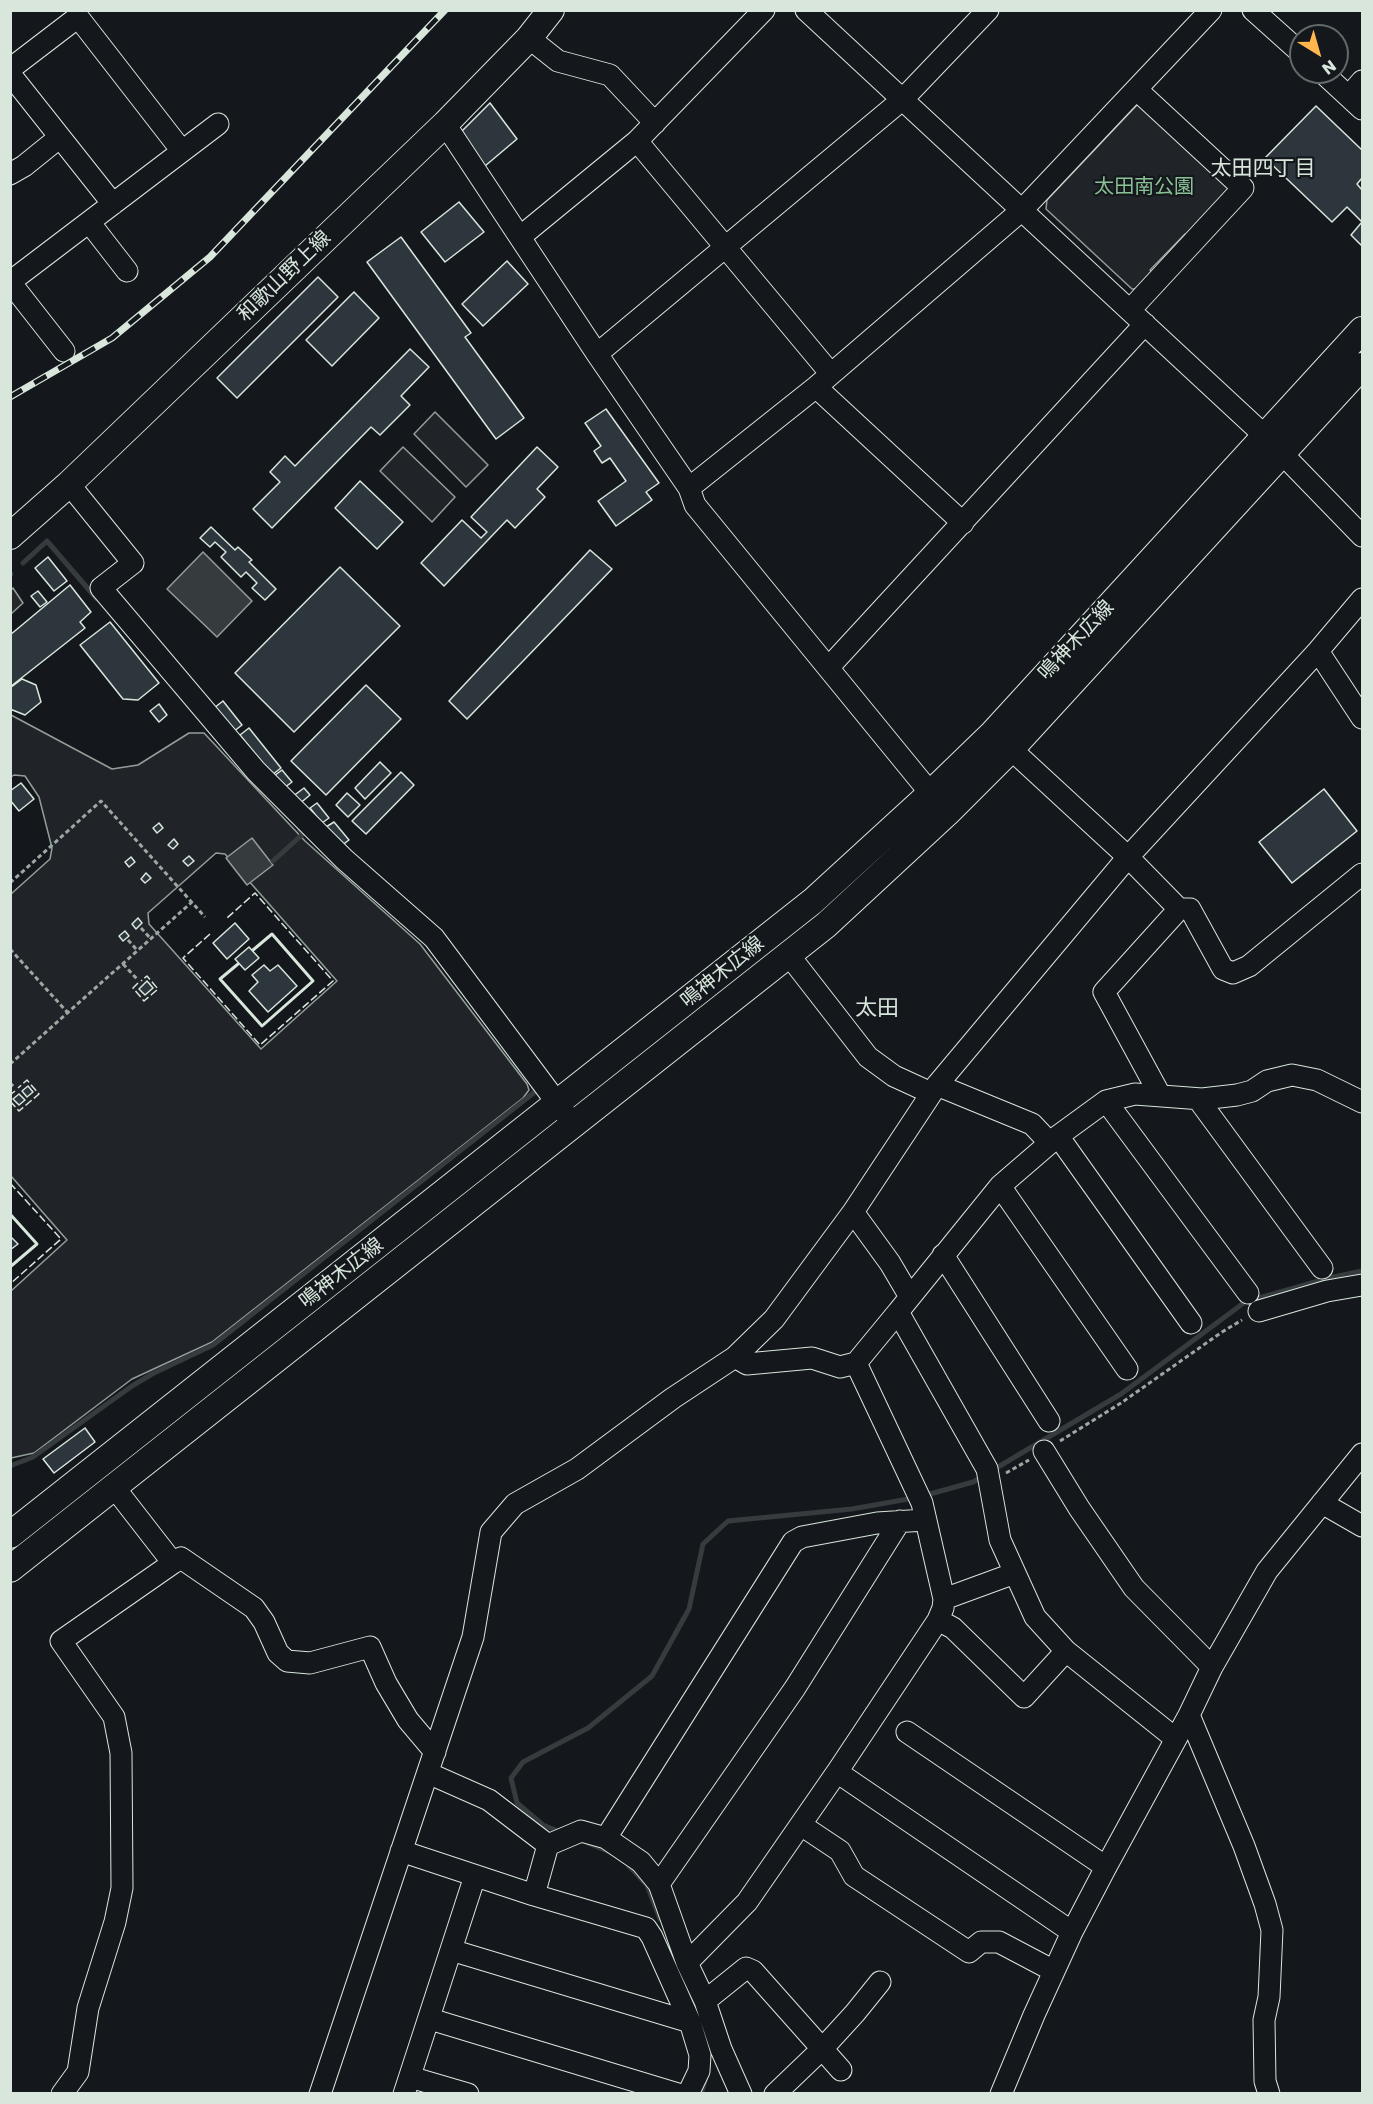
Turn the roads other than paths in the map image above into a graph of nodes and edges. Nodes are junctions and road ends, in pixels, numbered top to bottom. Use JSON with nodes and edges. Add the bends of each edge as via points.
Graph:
{"nodes":[{"id":1,"x":551,"y":10,"type":"edge"},
{"id":2,"x":764,"y":10,"type":"edge"},
{"id":3,"x":806,"y":10,"type":"edge"},
{"id":4,"x":988,"y":10,"type":"edge"},
{"id":5,"x":1211,"y":10,"type":"edge"},
{"id":6,"x":1253,"y":10,"type":"edge"},
{"id":7,"x":529,"y":38,"type":"junction"},
{"id":8,"x":1289,"y":43,"type":"edge"},
{"id":9,"x":10,"y":69,"type":"edge"},
{"id":10,"x":10,"y":74,"type":"edge"},
{"id":11,"x":1340,"y":84,"type":"edge"},
{"id":12,"x":1137,"y":90,"type":"junction"},
{"id":13,"x":1358,"y":96,"type":"edge"},
{"id":14,"x":903,"y":99,"type":"junction"},
{"id":15,"x":655,"y":123,"type":"junction"},
{"id":16,"x":218,"y":124,"type":"dead end"},
{"id":17,"x":445,"y":124,"type":"junction"},
{"id":18,"x":60,"y":136,"type":"junction"},
{"id":19,"x":637,"y":141,"type":"junction"},
{"id":20,"x":182,"y":151,"type":"junction"},
{"id":21,"x":10,"y":174,"type":"edge"},
{"id":22,"x":113,"y":204,"type":"junction"},
{"id":23,"x":1022,"y":210,"type":"junction"},
{"id":24,"x":89,"y":222,"type":"junction"},
{"id":25,"x":520,"y":237,"type":"junction"},
{"id":26,"x":726,"y":247,"type":"junction"},
{"id":27,"x":127,"y":271,"type":"dead end"},
{"id":28,"x":10,"y":282,"type":"edge"},
{"id":29,"x":1138,"y":317,"type":"junction"},
{"id":30,"x":1362,"y":330,"type":"edge"},
{"id":31,"x":64,"y":351,"type":"dead end"},
{"id":32,"x":597,"y":354,"type":"junction"},
{"id":33,"x":1362,"y":366,"type":"edge"},
{"id":34,"x":823,"y":381,"type":"junction"},
{"id":35,"x":1274,"y":445,"type":"junction"},
{"id":36,"x":69,"y":484,"type":"junction"},
{"id":37,"x":689,"y":488,"type":"junction"},
{"id":38,"x":963,"y":523,"type":"junction"},
{"id":39,"x":10,"y":536,"type":"edge"},
{"id":40,"x":1362,"y":536,"type":"edge"},
{"id":41,"x":1362,"y":599,"type":"edge"},
{"id":42,"x":1318,"y":651,"type":"junction"},
{"id":43,"x":829,"y":668,"type":"junction"},
{"id":44,"x":1362,"y":718,"type":"edge"},
{"id":45,"x":1002,"y":741,"type":"junction"},
{"id":46,"x":931,"y":794,"type":"junction"},
{"id":47,"x":947,"y":813,"type":"junction"},
{"id":48,"x":1128,"y":857,"type":"junction"},
{"id":49,"x":1362,"y":874,"type":"edge"},
{"id":50,"x":1179,"y":909,"type":"junction"},
{"id":51,"x":788,"y":954,"type":"junction"},
{"id":52,"x":934,"y":1089,"type":"junction"},
{"id":53,"x":1160,"y":1095,"type":"junction"},
{"id":54,"x":1198,"y":1099,"type":"junction"},
{"id":55,"x":1106,"y":1101,"type":"junction"},
{"id":56,"x":1362,"y":1102,"type":"edge"},
{"id":57,"x":566,"y":1114,"type":"junction"},
{"id":58,"x":1054,"y":1140,"type":"junction"},
{"id":59,"x":1000,"y":1186,"type":"junction"},
{"id":60,"x":853,"y":1212,"type":"junction"},
{"id":61,"x":943,"y":1254,"type":"junction"},
{"id":62,"x":1322,"y":1268,"type":"dead end"},
{"id":63,"x":1362,"y":1285,"type":"edge"},
{"id":64,"x":904,"y":1305,"type":"junction"},
{"id":65,"x":1191,"y":1323,"type":"dead end"},
{"id":66,"x":735,"y":1357,"type":"junction"},
{"id":67,"x":856,"y":1363,"type":"junction"},
{"id":68,"x":1127,"y":1370,"type":"dead end"},
{"id":69,"x":1049,"y":1421,"type":"dead end"},
{"id":70,"x":1044,"y":1451,"type":"road end"},
{"id":71,"x":1362,"y":1454,"type":"edge"},
{"id":72,"x":114,"y":1487,"type":"junction"},
{"id":73,"x":1322,"y":1503,"type":"junction"},
{"id":74,"x":925,"y":1520,"type":"junction"},
{"id":75,"x":900,"y":1521,"type":"junction"},
{"id":76,"x":1362,"y":1526,"type":"edge"},
{"id":77,"x":10,"y":1535,"type":"edge"},
{"id":78,"x":173,"y":1563,"type":"junction"},
{"id":79,"x":10,"y":1569,"type":"edge"},
{"id":80,"x":1015,"y":1573,"type":"junction"},
{"id":81,"x":944,"y":1599,"type":"junction"},
{"id":82,"x":938,"y":1620,"type":"junction"},
{"id":83,"x":1066,"y":1651,"type":"junction"},
{"id":84,"x":1212,"y":1667,"type":"junction"},
{"id":85,"x":1189,"y":1715,"type":"junction"},
{"id":86,"x":907,"y":1732,"type":"dead end"},
{"id":87,"x":1176,"y":1739,"type":"junction"},
{"id":88,"x":435,"y":1752,"type":"junction"},
{"id":89,"x":837,"y":1772,"type":"junction"},
{"id":90,"x":428,"y":1773,"type":"junction"},
{"id":91,"x":801,"y":1826,"type":"junction"},
{"id":92,"x":606,"y":1838,"type":"junction"},
{"id":93,"x":548,"y":1845,"type":"junction"},
{"id":94,"x":401,"y":1851,"type":"junction"},
{"id":95,"x":1106,"y":1867,"type":"junction"},
{"id":96,"x":476,"y":1876,"type":"junction"},
{"id":97,"x":659,"y":1884,"type":"junction"},
{"id":98,"x":534,"y":1895,"type":"junction"},
{"id":99,"x":1072,"y":1932,"type":"junction"},
{"id":100,"x":451,"y":1950,"type":"junction"},
{"id":101,"x":687,"y":1963,"type":"junction"},
{"id":102,"x":1054,"y":1971,"type":"junction"},
{"id":103,"x":880,"y":1982,"type":"dead end"},
{"id":104,"x":705,"y":2001,"type":"junction"},
{"id":105,"x":430,"y":2019,"type":"junction"},
{"id":106,"x":690,"y":2022,"type":"junction"},
{"id":107,"x":823,"y":2048,"type":"junction"},
{"id":108,"x":841,"y":2070,"type":"dead end"},
{"id":109,"x":407,"y":2085,"type":"edge"},
{"id":110,"x":62,"y":2094,"type":"edge"},
{"id":111,"x":320,"y":2094,"type":"edge"},
{"id":112,"x":468,"y":2094,"type":"edge"},
{"id":113,"x":678,"y":2094,"type":"edge"},
{"id":114,"x":688,"y":2094,"type":"edge"},
{"id":115,"x":741,"y":2094,"type":"edge"},
{"id":116,"x":775,"y":2094,"type":"edge"},
{"id":117,"x":1001,"y":2094,"type":"edge"},
{"id":118,"x":1269,"y":2094,"type":"edge"}],
"edges":[{"from":1,"to":7,"type":"main road","name":"和歌山野上線"},
{"from":2,"to":15,"type":"street"},
{"from":3,"to":14,"type":"street"},
{"from":4,"to":14,"type":"street"},
{"from":5,"to":12,"type":"street"},
{"from":6,"to":8,"type":"street"},
{"from":7,"to":15,"type":"street","via":[[558,62],[610,75]]},
{"from":7,"to":17,"type":"main road","name":"和歌山野上線"},
{"from":9,"to":20,"type":"street","via":[[78,17]]},
{"from":10,"to":18,"type":"street"},
{"from":11,"to":13,"type":"street"},
{"from":12,"to":23,"type":"street"},
{"from":12,"to":29,"type":"street","via":[[1243,188]]},
{"from":14,"to":23,"type":"street"},
{"from":14,"to":26,"type":"street"},
{"from":15,"to":19,"type":"street"},
{"from":16,"to":20,"type":"street"},
{"from":17,"to":25,"type":"street"},
{"from":17,"to":36,"type":"main road","name":"和歌山野上線"},
{"from":18,"to":21,"type":"street"},
{"from":18,"to":22,"type":"street"},
{"from":19,"to":25,"type":"street"},
{"from":19,"to":26,"type":"street"},
{"from":20,"to":22,"type":"street"},
{"from":22,"to":24,"type":"street"},
{"from":23,"to":29,"type":"street"},
{"from":23,"to":34,"type":"street"},
{"from":24,"to":27,"type":"street"},
{"from":24,"to":28,"type":"street"},
{"from":25,"to":32,"type":"street"},
{"from":26,"to":32,"type":"street"},
{"from":26,"to":34,"type":"street"},
{"from":28,"to":31,"type":"street"},
{"from":29,"to":35,"type":"street"},
{"from":29,"to":38,"type":"street"},
{"from":30,"to":35,"type":"main road","name":"鳴神木広線"},
{"from":32,"to":37,"type":"street"},
{"from":33,"to":35,"type":"main road","name":"鳴神木広線"},
{"from":34,"to":37,"type":"street"},
{"from":34,"to":38,"type":"street"},
{"from":35,"to":40,"type":"street"},
{"from":35,"to":45,"type":"main road","name":"鳴神木広線"},
{"from":36,"to":39,"type":"main road","name":"和歌山野上線"},
{"from":36,"to":57,"type":"street","via":[[133,562],[101,588],[256,771],[344,859],[434,938]]},
{"from":37,"to":43,"type":"street","via":[[694,505]]},
{"from":38,"to":43,"type":"street"},
{"from":41,"to":42,"type":"street"},
{"from":42,"to":44,"type":"street"},
{"from":42,"to":48,"type":"street"},
{"from":43,"to":46,"type":"street"},
{"from":45,"to":46,"type":"main road","name":"鳴神木広線"},
{"from":45,"to":47,"type":"main road","name":"鳴神木広線"},
{"from":45,"to":48,"type":"street"},
{"from":46,"to":47,"type":"street"},
{"from":46,"to":57,"type":"main road","name":"鳴神木広線"},
{"from":47,"to":51,"type":"main road","name":"鳴神木広線","via":[[826,925]]},
{"from":48,"to":50,"type":"street"},
{"from":48,"to":52,"type":"street"},
{"from":49,"to":50,"type":"street","via":[[1249,966],[1233,973],[1222,969],[1190,909]]},
{"from":50,"to":53,"type":"street","via":[[1104,992]]},
{"from":51,"to":52,"type":"street","via":[[868,1057],[894,1076]]},
{"from":51,"to":57,"type":"main road","name":"鳴神木広線"},
{"from":52,"to":58,"type":"street","via":[[1032,1124]]},
{"from":52,"to":60,"type":"street"},
{"from":53,"to":54,"type":"street"},
{"from":53,"to":55,"type":"street","via":[[1135,1094]]},
{"from":54,"to":56,"type":"street","via":[[1237,1095],[1292,1075],[1317,1080]]},
{"from":54,"to":62,"type":"street"},
{"from":55,"to":58,"type":"street"},
{"from":55,"to":63,"type":"street","via":[[1254,1302]]},
{"from":57,"to":72,"type":"main road","name":"鳴神木広線"},
{"from":57,"to":77,"type":"main road","name":"鳴神木広線"},
{"from":58,"to":59,"type":"street"},
{"from":58,"to":65,"type":"street"},
{"from":59,"to":61,"type":"street"},
{"from":59,"to":68,"type":"street"},
{"from":60,"to":64,"type":"street","via":[[890,1263]]},
{"from":60,"to":66,"type":"street","via":[[774,1319]]},
{"from":61,"to":64,"type":"street"},
{"from":61,"to":69,"type":"street"},
{"from":64,"to":67,"type":"street"},
{"from":64,"to":80,"type":"street","via":[[987,1469],[1000,1540]]},
{"from":66,"to":67,"type":"street","via":[[747,1364],[812,1358],[840,1367]]},
{"from":66,"to":88,"type":"street","via":[[577,1469],[515,1504],[491,1532],[473,1637]]},
{"from":67,"to":74,"type":"street","via":[[922,1503]]},
{"from":70,"to":84,"type":"street","via":[[1134,1588]]},
{"from":71,"to":73,"type":"street"},
{"from":72,"to":78,"type":"street"},
{"from":72,"to":79,"type":"main road","name":"鳴神木広線"},
{"from":73,"to":76,"type":"street"},
{"from":73,"to":84,"type":"street","via":[[1267,1570]]},
{"from":74,"to":75,"type":"street"},
{"from":74,"to":81,"type":"street"},
{"from":75,"to":92,"type":"street","via":[[802,1537],[793,1542]]},
{"from":75,"to":97,"type":"street","via":[[795,1688]]},
{"from":78,"to":88,"type":"street","via":[[181,1557],[254,1608],[278,1653],[287,1661],[309,1664],[370,1647],[408,1720]]},
{"from":78,"to":110,"type":"street","via":[[62,1641],[114,1717],[122,1753],[122,1888],[88,2008],[78,2072]]},
{"from":80,"to":81,"type":"street"},
{"from":80,"to":83,"type":"street","via":[[1035,1617]]},
{"from":81,"to":82,"type":"street"},
{"from":82,"to":83,"type":"street","via":[[953,1629],[1024,1697]]},
{"from":82,"to":89,"type":"street"},
{"from":83,"to":87,"type":"street"},
{"from":84,"to":85,"type":"street"},
{"from":85,"to":87,"type":"street"},
{"from":85,"to":118,"type":"street","via":[[1244,1846],[1272,1930],[1264,2020]]},
{"from":86,"to":95,"type":"street"},
{"from":87,"to":95,"type":"street"},
{"from":88,"to":90,"type":"street"},
{"from":89,"to":91,"type":"street"},
{"from":89,"to":99,"type":"street"},
{"from":90,"to":93,"type":"street","via":[[489,1800]]},
{"from":90,"to":94,"type":"street"},
{"from":91,"to":101,"type":"street","via":[[747,1902]]},
{"from":91,"to":102,"type":"street","via":[[840,1851],[854,1876],[969,1952],[981,1942],[999,1942]]},
{"from":92,"to":93,"type":"street","via":[[581,1831]]},
{"from":92,"to":97,"type":"street","via":[[641,1862]]},
{"from":93,"to":98,"type":"street"},
{"from":94,"to":96,"type":"street"},
{"from":94,"to":111,"type":"street"},
{"from":95,"to":99,"type":"street"},
{"from":96,"to":98,"type":"street"},
{"from":96,"to":100,"type":"street"},
{"from":97,"to":101,"type":"street"},
{"from":98,"to":106,"type":"street","via":[[646,1928]]},
{"from":99,"to":102,"type":"street"},
{"from":100,"to":105,"type":"street"},
{"from":100,"to":106,"type":"street"},
{"from":101,"to":104,"type":"street"},
{"from":102,"to":117,"type":"street"},
{"from":103,"to":107,"type":"street"},
{"from":104,"to":107,"type":"street","via":[[746,1968]]},
{"from":104,"to":115,"type":"street"},
{"from":105,"to":109,"type":"street"},
{"from":105,"to":113,"type":"street"},
{"from":106,"to":114,"type":"street","via":[[700,2055],[699,2071]]},
{"from":107,"to":108,"type":"street"},
{"from":107,"to":116,"type":"street"},
{"from":109,"to":112,"type":"street"}]}
